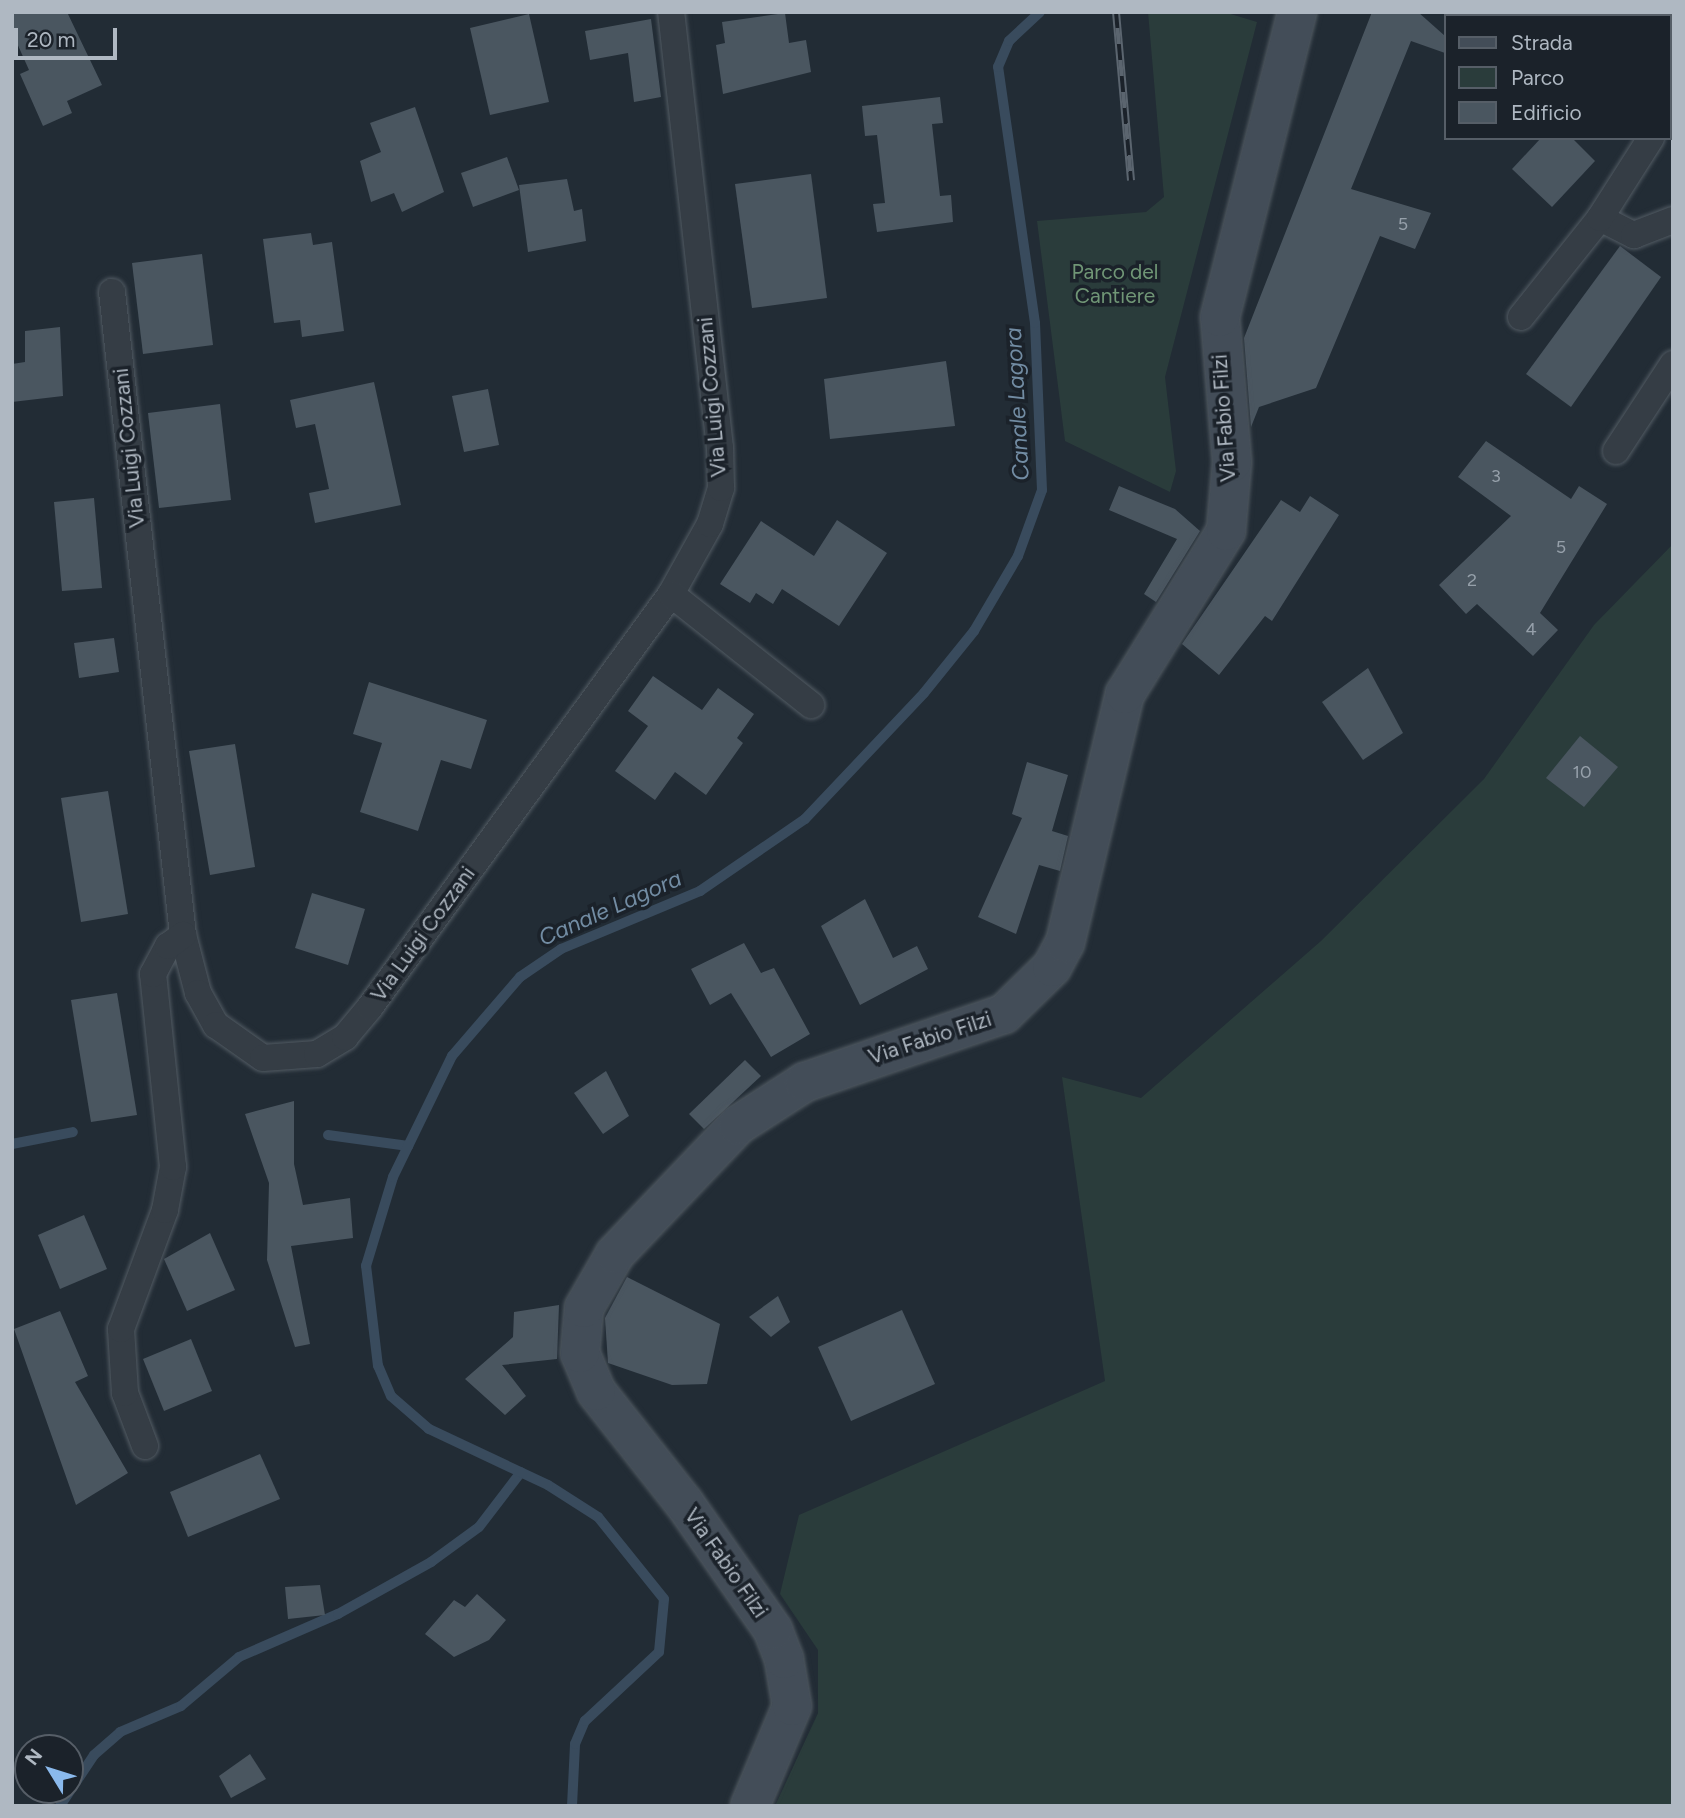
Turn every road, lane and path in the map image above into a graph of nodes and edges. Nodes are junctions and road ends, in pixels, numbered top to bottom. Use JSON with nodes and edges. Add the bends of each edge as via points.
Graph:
{"nodes":[{"id":1,"x":671,"y":12,"type":"edge"},
{"id":2,"x":1297,"y":12,"type":"edge"},
{"id":3,"x":1650,"y":140,"type":"edge"},
{"id":4,"x":1600,"y":218,"type":"junction"},
{"id":5,"x":1673,"y":220,"type":"edge"},
{"id":6,"x":112,"y":292,"type":"dead end"},
{"id":7,"x":1521,"y":317,"type":"dead end"},
{"id":8,"x":1673,"y":365,"type":"edge"},
{"id":9,"x":1616,"y":451,"type":"dead end"},
{"id":10,"x":671,"y":594,"type":"junction"},
{"id":11,"x":811,"y":705,"type":"dead end"},
{"id":12,"x":183,"y":936,"type":"junction"},
{"id":13,"x":145,"y":1446,"type":"dead end"},
{"id":14,"x":750,"y":1806,"type":"edge"}],
"edges":[{"from":1,"to":10,"type":"street","name":"Via Luigi Cozzani","via":[[721,488],[710,524]]},
{"from":2,"to":14,"type":"street","name":"Via Fabio Filzi","via":[[1220,317],[1232,462],[1226,531],[1125,694],[1065,943],[1052,967],[1004,1014],[805,1082],[738,1125],[615,1254],[584,1308],[580,1353],[596,1391],[684,1503],[773,1630],[784,1659],[792,1706]]},
{"from":3,"to":4,"type":"street"},
{"from":4,"to":5,"type":"street","via":[[1634,235]]},
{"from":4,"to":7,"type":"street"},
{"from":6,"to":12,"type":"street","name":"Via Luigi Cozzani"},
{"from":8,"to":9,"type":"street"},
{"from":10,"to":11,"type":"street"},
{"from":10,"to":12,"type":"street","name":"Via Luigi Cozzani","via":[[345,1037],[317,1054],[288,1060],[263,1058],[230,1038],[198,993]]},
{"from":12,"to":13,"type":"street","via":[[168,946],[153,974],[173,1167],[165,1210],[121,1329],[125,1393]]}]}
